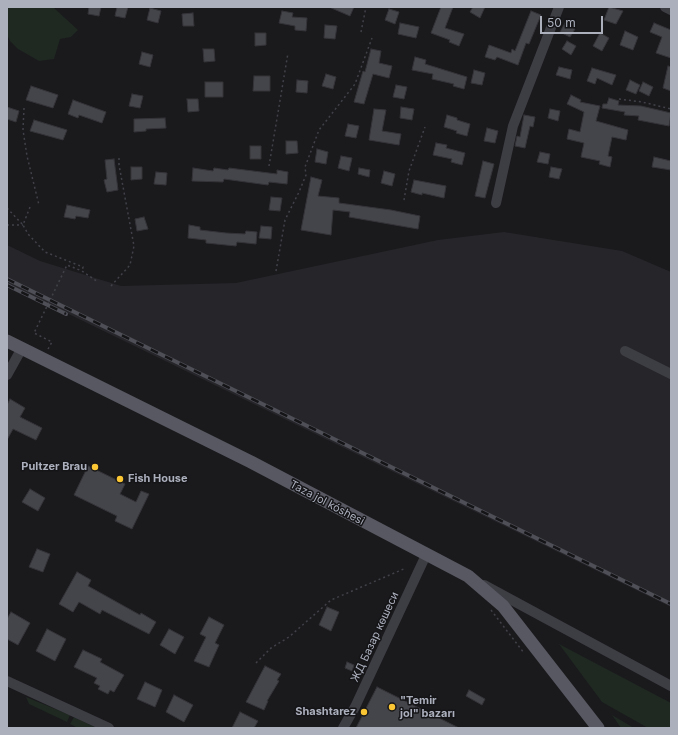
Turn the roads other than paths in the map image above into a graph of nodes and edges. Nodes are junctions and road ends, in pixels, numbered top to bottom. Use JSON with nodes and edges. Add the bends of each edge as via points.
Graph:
{"nodes":[{"id":1,"x":559,"y":7,"type":"edge"},
{"id":2,"x":665,"y":7,"type":"edge"},
{"id":3,"x":671,"y":10,"type":"edge"},
{"id":4,"x":496,"y":203,"type":"dead end"},
{"id":5,"x":7,"y":341,"type":"edge"},
{"id":6,"x":22,"y":348,"type":"junction"},
{"id":7,"x":625,"y":350,"type":"dead end"},
{"id":8,"x":671,"y":374,"type":"edge"},
{"id":9,"x":7,"y":376,"type":"edge"},
{"id":10,"x":426,"y":555,"type":"junction"},
{"id":11,"x":468,"y":576,"type":"junction"},
{"id":12,"x":7,"y":681,"type":"edge"},
{"id":13,"x":671,"y":686,"type":"edge"},
{"id":14,"x":109,"y":728,"type":"edge"},
{"id":15,"x":343,"y":728,"type":"edge"},
{"id":16,"x":598,"y":728,"type":"edge"}],
"edges":[{"from":1,"to":4,"type":"street","via":[[513,126]]},
{"from":2,"to":3,"type":"street"},
{"from":5,"to":6,"type":"main road","name":"Taza jol kóshesi"},
{"from":6,"to":9,"type":"street"},
{"from":6,"to":10,"type":"main road","name":"Taza jol kóshesi","via":[[251,462]]},
{"from":7,"to":8,"type":"street"},
{"from":10,"to":11,"type":"main road","name":"Taza jol kóshesi"},
{"from":10,"to":15,"type":"street","name":"ЖД Базар көшеси"},
{"from":11,"to":13,"type":"street"},
{"from":11,"to":16,"type":"main road","name":"Taza jol kóshesi","via":[[503,606]]},
{"from":12,"to":14,"type":"street"}]}
